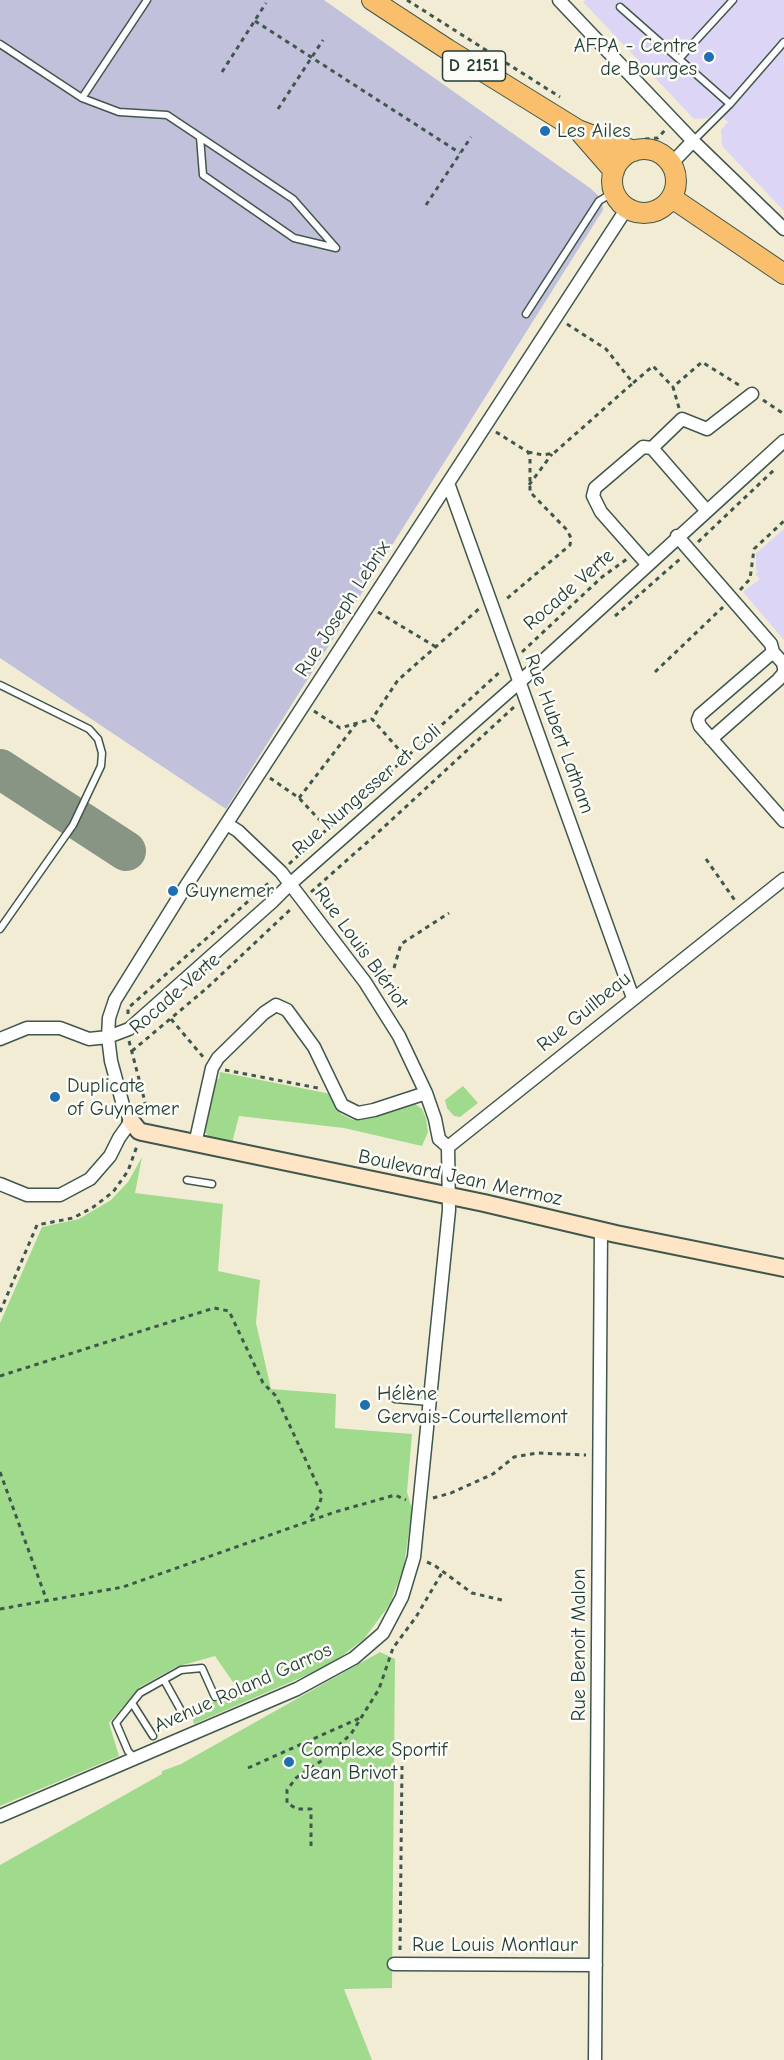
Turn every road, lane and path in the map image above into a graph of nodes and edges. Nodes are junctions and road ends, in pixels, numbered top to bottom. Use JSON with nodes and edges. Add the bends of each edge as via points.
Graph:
{"nodes":[{"id":1,"x":147,"y":0,"type":"edge"},
{"id":2,"x":372,"y":0,"type":"edge"},
{"id":3,"x":407,"y":0,"type":"edge"},
{"id":4,"x":559,"y":0,"type":"edge"},
{"id":5,"x":733,"y":0,"type":"edge"},
{"id":6,"x":266,"y":3,"type":"dead end"},
{"id":7,"x":620,"y":7,"type":"dead end"},
{"id":8,"x":255,"y":21,"type":"junction"},
{"id":9,"x":323,"y":40,"type":"dead end"},
{"id":10,"x":784,"y":42,"type":"edge"},
{"id":11,"x":0,"y":44,"type":"edge"},
{"id":12,"x":312,"y":58,"type":"junction"},
{"id":13,"x":679,"y":59,"type":"junction"},
{"id":14,"x":222,"y":72,"type":"dead end"},
{"id":15,"x":82,"y":98,"type":"junction"},
{"id":16,"x":564,"y":99,"type":"dead end"},
{"id":17,"x":730,"y":104,"type":"junction"},
{"id":18,"x":278,"y":109,"type":"dead end"},
{"id":19,"x":670,"y":124,"type":"dead end"},
{"id":20,"x":578,"y":130,"type":"junction"},
{"id":21,"x":200,"y":137,"type":"junction"},
{"id":22,"x":471,"y":137,"type":"dead end"},
{"id":23,"x":693,"y":141,"type":"junction"},
{"id":24,"x":634,"y":145,"type":"junction"},
{"id":25,"x":460,"y":153,"type":"junction"},
{"id":26,"x":671,"y":164,"type":"junction"},
{"id":27,"x":614,"y":171,"type":"junction"},
{"id":28,"x":614,"y":192,"type":"junction"},
{"id":29,"x":672,"y":198,"type":"junction"},
{"id":30,"x":426,"y":205,"type":"dead end"},
{"id":31,"x":627,"y":208,"type":"junction"},
{"id":32,"x":784,"y":230,"type":"edge"},
{"id":33,"x":784,"y":274,"type":"edge"},
{"id":34,"x":526,"y":314,"type":"dead end"},
{"id":35,"x":556,"y":317,"type":"junction"},
{"id":36,"x":633,"y":383,"type":"junction"},
{"id":37,"x":674,"y":387,"type":"junction"},
{"id":38,"x":752,"y":394,"type":"junction"},
{"id":39,"x":784,"y":414,"type":"edge"},
{"id":40,"x":682,"y":419,"type":"junction"},
{"id":41,"x":486,"y":425,"type":"junction"},
{"id":42,"x":784,"y":441,"type":"edge"},
{"id":43,"x":652,"y":448,"type":"junction"},
{"id":44,"x":528,"y":452,"type":"junction"},
{"id":45,"x":554,"y":453,"type":"junction"},
{"id":46,"x":775,"y":469,"type":"dead end"},
{"id":47,"x":448,"y":483,"type":"junction"},
{"id":48,"x":529,"y":485,"type":"junction"},
{"id":49,"x":706,"y":510,"type":"junction"},
{"id":50,"x":677,"y":536,"type":"junction"},
{"id":51,"x":689,"y":550,"type":"junction"},
{"id":52,"x":638,"y":554,"type":"junction"},
{"id":53,"x":647,"y":564,"type":"junction"},
{"id":54,"x":492,"y":604,"type":"junction"},
{"id":55,"x":368,"y":606,"type":"junction"},
{"id":56,"x":611,"y":619,"type":"dead end"},
{"id":57,"x":436,"y":647,"type":"junction"},
{"id":58,"x":773,"y":652,"type":"junction"},
{"id":59,"x":512,"y":661,"type":"junction"},
{"id":60,"x":784,"y":669,"type":"edge"},
{"id":61,"x":519,"y":681,"type":"junction"},
{"id":62,"x":0,"y":685,"type":"edge"},
{"id":63,"x":525,"y":697,"type":"junction"},
{"id":64,"x":304,"y":705,"type":"junction"},
{"id":65,"x":372,"y":719,"type":"junction"},
{"id":66,"x":356,"y":723,"type":"junction"},
{"id":67,"x":711,"y":739,"type":"junction"},
{"id":68,"x":405,"y":758,"type":"junction"},
{"id":69,"x":261,"y":771,"type":"junction"},
{"id":70,"x":299,"y":798,"type":"junction"},
{"id":71,"x":784,"y":821,"type":"edge"},
{"id":72,"x":227,"y":824,"type":"junction"},
{"id":73,"x":327,"y":828,"type":"junction"},
{"id":74,"x":706,"y":859,"type":"dead end"},
{"id":75,"x":281,"y":872,"type":"junction"},
{"id":76,"x":784,"y":879,"type":"edge"},
{"id":77,"x":290,"y":884,"type":"junction"},
{"id":78,"x":303,"y":902,"type":"junction"},
{"id":79,"x":743,"y":911,"type":"junction"},
{"id":80,"x":449,"y":913,"type":"dead end"},
{"id":81,"x":0,"y":929,"type":"edge"},
{"id":82,"x":394,"y":968,"type":"dead end"},
{"id":83,"x":633,"y":998,"type":"junction"},
{"id":84,"x":171,"y":1019,"type":"junction"},
{"id":85,"x":129,"y":1029,"type":"junction"},
{"id":86,"x":2,"y":1035,"type":"edge"},
{"id":87,"x":108,"y":1038,"type":"junction"},
{"id":88,"x":212,"y":1068,"type":"junction"},
{"id":89,"x":335,"y":1091,"type":"junction"},
{"id":90,"x":426,"y":1093,"type":"junction"},
{"id":91,"x":131,"y":1121,"type":"junction"},
{"id":92,"x":195,"y":1144,"type":"junction"},
{"id":93,"x":448,"y":1147,"type":"junction"},
{"id":94,"x":187,"y":1180,"type":"dead end"},
{"id":95,"x":0,"y":1184,"type":"edge"},
{"id":96,"x":212,"y":1184,"type":"dead end"},
{"id":97,"x":448,"y":1196,"type":"junction"},
{"id":98,"x":601,"y":1230,"type":"junction"},
{"id":99,"x":784,"y":1268,"type":"edge"},
{"id":100,"x":0,"y":1376,"type":"edge"},
{"id":101,"x":395,"y":1399,"type":"dead end"},
{"id":102,"x":429,"y":1402,"type":"junction"},
{"id":103,"x":600,"y":1456,"type":"junction"},
{"id":104,"x":0,"y":1472,"type":"edge"},
{"id":105,"x":419,"y":1502,"type":"junction"},
{"id":106,"x":308,"y":1521,"type":"junction"},
{"id":107,"x":414,"y":1557,"type":"junction"},
{"id":108,"x":443,"y":1571,"type":"junction"},
{"id":109,"x":47,"y":1600,"type":"junction"},
{"id":110,"x":506,"y":1601,"type":"dead end"},
{"id":111,"x":0,"y":1609,"type":"edge"},
{"id":112,"x":164,"y":1680,"type":"junction"},
{"id":113,"x":215,"y":1697,"type":"dead end"},
{"id":114,"x":132,"y":1703,"type":"junction"},
{"id":115,"x":184,"y":1716,"type":"dead end"},
{"id":116,"x":361,"y":1717,"type":"junction"},
{"id":117,"x":153,"y":1736,"type":"dead end"},
{"id":118,"x":134,"y":1758,"type":"junction"},
{"id":119,"x":402,"y":1766,"type":"dead end"},
{"id":120,"x":248,"y":1768,"type":"dead end"},
{"id":121,"x":0,"y":1816,"type":"edge"},
{"id":122,"x":311,"y":1846,"type":"dead end"},
{"id":123,"x":397,"y":1964,"type":"joint"},
{"id":124,"x":596,"y":1965,"type":"junction"},
{"id":125,"x":595,"y":2060,"type":"edge"}],
"edges":[{"from":1,"to":15,"type":"lane"},
{"from":2,"to":20,"type":"main road","number":"D 2151"},
{"from":3,"to":16,"type":"path"},
{"from":4,"to":23,"type":"street"},
{"from":5,"to":13,"type":"lane"},
{"from":6,"to":8,"type":"path"},
{"from":7,"to":13,"type":"lane"},
{"from":8,"to":12,"type":"path"},
{"from":8,"to":14,"type":"path"},
{"from":9,"to":12,"type":"path"},
{"from":10,"to":17,"type":"lane"},
{"from":11,"to":15,"type":"lane"},
{"from":12,"to":18,"type":"path"},
{"from":12,"to":25,"type":"path"},
{"from":13,"to":17,"type":"lane"},
{"from":15,"to":21,"type":"lane","via":[[119,112],[167,115]]},
{"from":17,"to":23,"type":"lane"},
{"from":19,"to":24,"type":"path","via":[[658,138]]},
{"from":20,"to":24,"type":"main road","number":"D 2151"},
{"from":20,"to":27,"type":"main road","number":"D 2151"},
{"from":21,"to":21,"type":"lane","via":[[203,175],[294,238],[336,248],[293,199]]},
{"from":22,"to":25,"type":"path"},
{"from":23,"to":26,"type":"street"},
{"from":23,"to":32,"type":"street"},
{"from":24,"to":26,"type":"main road","via":[[655,151]]},
{"from":24,"to":27,"type":"main road"},
{"from":25,"to":30,"type":"path"},
{"from":26,"to":29,"type":"main road","via":[[676,181]]},
{"from":27,"to":28,"type":"main road"},
{"from":28,"to":31,"type":"main road"},
{"from":28,"to":34,"type":"lane","via":[[599,201]]},
{"from":29,"to":31,"type":"main road","via":[[665,206],[646,214]]},
{"from":29,"to":33,"type":"main road"},
{"from":31,"to":35,"type":"street","name":"Rue Joseph Lebrix"},
{"from":35,"to":36,"type":"path","via":[[606,349]]},
{"from":35,"to":41,"type":"street","name":"Rue Joseph Lebrix"},
{"from":36,"to":37,"type":"path","via":[[653,366]]},
{"from":36,"to":45,"type":"path"},
{"from":37,"to":38,"type":"path","via":[[702,362]]},
{"from":37,"to":40,"type":"path"},
{"from":38,"to":39,"type":"path"},
{"from":38,"to":40,"type":"street","via":[[707,429]]},
{"from":40,"to":43,"type":"street"},
{"from":41,"to":44,"type":"path"},
{"from":41,"to":47,"type":"street","name":"Rue Joseph Lebrix"},
{"from":42,"to":49,"type":"street","name":"Rue Nungesser et Coli"},
{"from":43,"to":49,"type":"street"},
{"from":43,"to":52,"type":"street","via":[[643,447],[592,496]]},
{"from":44,"to":45,"type":"path"},
{"from":44,"to":48,"type":"path"},
{"from":45,"to":48,"type":"path"},
{"from":46,"to":51,"type":"path"},
{"from":47,"to":54,"type":"street","name":"Rue Hubert Latham"},
{"from":47,"to":55,"type":"street","name":"Rue Joseph Lebrix"},
{"from":48,"to":54,"type":"path","via":[[530,492],[567,530],[570,545]]},
{"from":49,"to":50,"type":"street","name":"Rue Nungesser et Coli"},
{"from":50,"to":51,"type":"street"},
{"from":50,"to":53,"type":"street","name":"Rue Nungesser et Coli"},
{"from":51,"to":56,"type":"path"},
{"from":51,"to":58,"type":"street","via":[[771,644]]},
{"from":52,"to":53,"type":"street"},
{"from":52,"to":59,"type":"path","name":"Rocade Verte","via":[[602,578]]},
{"from":53,"to":61,"type":"street","name":"Rue Nungesser et Coli"},
{"from":54,"to":57,"type":"path"},
{"from":54,"to":59,"type":"street","name":"Rue Hubert Latham"},
{"from":55,"to":57,"type":"path"},
{"from":55,"to":64,"type":"street","name":"Rue Joseph Lebrix"},
{"from":57,"to":65,"type":"path","via":[[398,680]]},
{"from":58,"to":60,"type":"street"},
{"from":58,"to":67,"type":"street","via":[[700,715],[700,726]]},
{"from":59,"to":61,"type":"street","name":"Rue Hubert Latham"},
{"from":59,"to":68,"type":"path","name":"Rocade Verte"},
{"from":60,"to":67,"type":"street","via":[[778,680]]},
{"from":61,"to":63,"type":"street","name":"Rue Hubert Latham"},
{"from":61,"to":77,"type":"street","name":"Rue Nungesser et Coli"},
{"from":62,"to":81,"type":"lane","via":[[89,729],[98,739],[102,753],[101,766],[73,825]]},
{"from":63,"to":78,"type":"path","name":"Rocade Verte"},
{"from":63,"to":83,"type":"street","name":"Rue Hubert Latham"},
{"from":64,"to":66,"type":"path","via":[[340,728]]},
{"from":64,"to":69,"type":"street","name":"Rue Joseph Lebrix"},
{"from":65,"to":66,"type":"path"},
{"from":65,"to":68,"type":"path"},
{"from":66,"to":70,"type":"path"},
{"from":67,"to":71,"type":"street"},
{"from":68,"to":73,"type":"path","name":"Rocade Verte"},
{"from":69,"to":70,"type":"path"},
{"from":69,"to":72,"type":"street","name":"Rue Joseph Lebrix"},
{"from":70,"to":73,"type":"path"},
{"from":72,"to":75,"type":"street","name":"Rue Louis Blériot"},
{"from":72,"to":87,"type":"street","name":"Rue Joseph Lebrix","via":[[115,1000]]},
{"from":73,"to":75,"type":"path","name":"Rocade Verte"},
{"from":74,"to":79,"type":"path"},
{"from":75,"to":77,"type":"street","name":"Rue Louis Blériot"},
{"from":75,"to":85,"type":"path","name":"Rocade Verte","via":[[128,1008]]},
{"from":76,"to":79,"type":"street","name":"Rue Guilbeau"},
{"from":77,"to":78,"type":"street","name":"Rue Louis Blériot"},
{"from":77,"to":85,"type":"street","name":"Rue Nungesser et Coli"},
{"from":78,"to":84,"type":"path","name":"Rocade Verte"},
{"from":78,"to":90,"type":"street","name":"Rue Louis Blériot","via":[[383,1009]]},
{"from":79,"to":83,"type":"street","name":"Rue Guilbeau"},
{"from":80,"to":82,"type":"path","via":[[401,944]]},
{"from":83,"to":93,"type":"street","name":"Rue Guilbeau"},
{"from":84,"to":85,"type":"path","name":"Rocade Verte","via":[[132,1051]]},
{"from":84,"to":88,"type":"path"},
{"from":85,"to":87,"type":"street","name":"Rue Nungesser et Coli"},
{"from":86,"to":87,"type":"street","via":[[27,1028],[60,1028],[89,1039]]},
{"from":87,"to":91,"type":"street","name":"Rue Joseph Lebrix","via":[[116,1085]]},
{"from":88,"to":89,"type":"path"},
{"from":88,"to":89,"type":"street","via":[[276,1005],[287,1010],[314,1047]]},
{"from":88,"to":92,"type":"street"},
{"from":89,"to":90,"type":"street","via":[[342,1105],[358,1113]]},
{"from":90,"to":93,"type":"street","name":"Rue Louis Blériot","via":[[439,1139]]},
{"from":91,"to":92,"type":"street","name":"Boulevard Jean Mermoz","via":[[139,1131]]},
{"from":91,"to":95,"type":"street","via":[[110,1156],[90,1179],[60,1196],[27,1195]]},
{"from":92,"to":97,"type":"street","name":"Boulevard Jean Mermoz"},
{"from":93,"to":97,"type":"street"},
{"from":94,"to":96,"type":"lane"},
{"from":97,"to":98,"type":"street","name":"Boulevard Jean Mermoz"},
{"from":97,"to":102,"type":"street","name":"Avenue Roland Garros"},
{"from":98,"to":99,"type":"street","name":"Boulevard Jean Mermoz"},
{"from":98,"to":103,"type":"street","name":"Rue Benoit Malon"},
{"from":100,"to":106,"type":"path","via":[[214,1308],[229,1311],[263,1383],[276,1396],[322,1495]]},
{"from":101,"to":102,"type":"lane"},
{"from":102,"to":105,"type":"street","name":"Avenue Roland Garros"},
{"from":103,"to":105,"type":"path","via":[[537,1453],[514,1457],[493,1474]]},
{"from":103,"to":124,"type":"street","name":"Rue Benoit Malon"},
{"from":104,"to":109,"type":"path"},
{"from":105,"to":106,"type":"path","via":[[395,1495]]},
{"from":105,"to":107,"type":"street","name":"Avenue Roland Garros"},
{"from":106,"to":109,"type":"path","via":[[123,1587]]},
{"from":107,"to":108,"type":"path"},
{"from":107,"to":118,"type":"street","name":"Avenue Roland Garros","via":[[402,1597],[383,1633],[354,1658],[297,1689]]},
{"from":108,"to":110,"type":"path","via":[[472,1593]]},
{"from":108,"to":116,"type":"path","via":[[393,1648],[379,1689]]},
{"from":109,"to":111,"type":"path"},
{"from":112,"to":113,"type":"lane","via":[[181,1670],[202,1668]]},
{"from":112,"to":114,"type":"lane","via":[[140,1693]]},
{"from":112,"to":115,"type":"lane"},
{"from":114,"to":117,"type":"lane"},
{"from":114,"to":118,"type":"lane","via":[[116,1723]]},
{"from":116,"to":120,"type":"path"},
{"from":116,"to":122,"type":"path","via":[[351,1734],[296,1778],[287,1790],[287,1803],[297,1809],[311,1809]]},
{"from":118,"to":121,"type":"street","name":"Avenue Roland Garros"},
{"from":119,"to":123,"type":"path"},
{"from":123,"to":124,"type":"street","name":"Rue Louis Montlaur"},
{"from":124,"to":125,"type":"street","name":"Rue Benoit Malon"}]}
